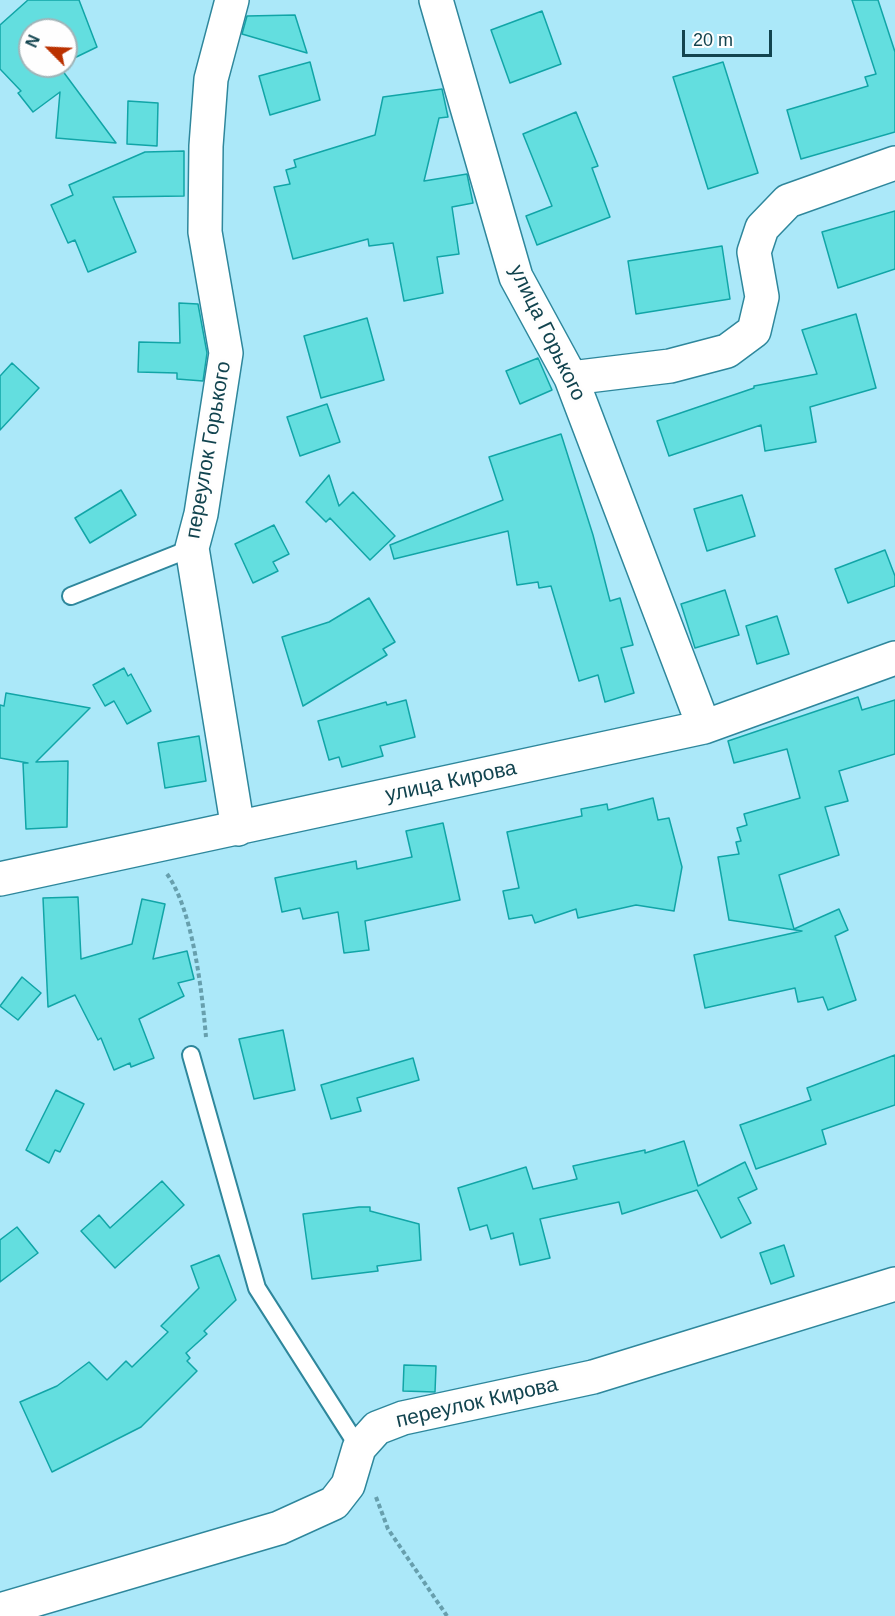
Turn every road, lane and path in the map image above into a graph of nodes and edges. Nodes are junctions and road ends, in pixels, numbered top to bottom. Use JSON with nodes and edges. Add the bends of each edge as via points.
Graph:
{"nodes":[{"id":1,"x":232,"y":0,"type":"edge"},
{"id":2,"x":436,"y":0,"type":"edge"},
{"id":3,"x":895,"y":163,"type":"edge"},
{"id":4,"x":571,"y":378,"type":"junction"},
{"id":5,"x":192,"y":548,"type":"junction"},
{"id":6,"x":71,"y":596,"type":"dead end"},
{"id":7,"x":895,"y":658,"type":"edge"},
{"id":8,"x":704,"y":727,"type":"junction"},
{"id":9,"x":238,"y":829,"type":"junction"},
{"id":10,"x":148,"y":848,"type":"junction"},
{"id":11,"x":0,"y":879,"type":"edge"},
{"id":12,"x":191,"y":1055,"type":"dead end"},
{"id":13,"x":196,"y":1073,"type":"junction"},
{"id":14,"x":895,"y":1284,"type":"edge"},
{"id":15,"x":359,"y":1448,"type":"junction"},
{"id":16,"x":0,"y":1610,"type":"edge"},
{"id":17,"x":447,"y":1616,"type":"edge"}],
"edges":[{"from":1,"to":5,"type":"street","name":"переулок Горького","via":[[211,79],[206,146],[205,232],[226,353],[201,514]]},
{"from":2,"to":4,"type":"street","name":"улица Горького","via":[[516,277]]},
{"from":3,"to":4,"type":"street","via":[[788,201],[762,228],[754,252],[762,297],[754,331],[727,351],[670,366]]},
{"from":4,"to":8,"type":"street","name":"улица Горького"},
{"from":5,"to":6,"type":"lane"},
{"from":5,"to":9,"type":"street","name":"переулок Горького"},
{"from":7,"to":8,"type":"street","name":"улица Кирова"},
{"from":8,"to":9,"type":"street","name":"улица Кирова"},
{"from":9,"to":10,"type":"street","name":"улица Кирова"},
{"from":10,"to":11,"type":"street","name":"улица Кирова"},
{"from":10,"to":13,"type":"path","via":[[172,881],[186,915],[206,1037]]},
{"from":12,"to":13,"type":"lane"},
{"from":13,"to":15,"type":"lane","via":[[257,1288]]},
{"from":14,"to":15,"type":"street","name":"переулок Кирова","via":[[593,1377],[403,1418],[377,1428]]},
{"from":15,"to":16,"type":"street","name":"переулок Кирова","via":[[348,1485],[334,1503],[288,1524]]},
{"from":15,"to":17,"type":"path","via":[[388,1529]]}]}
